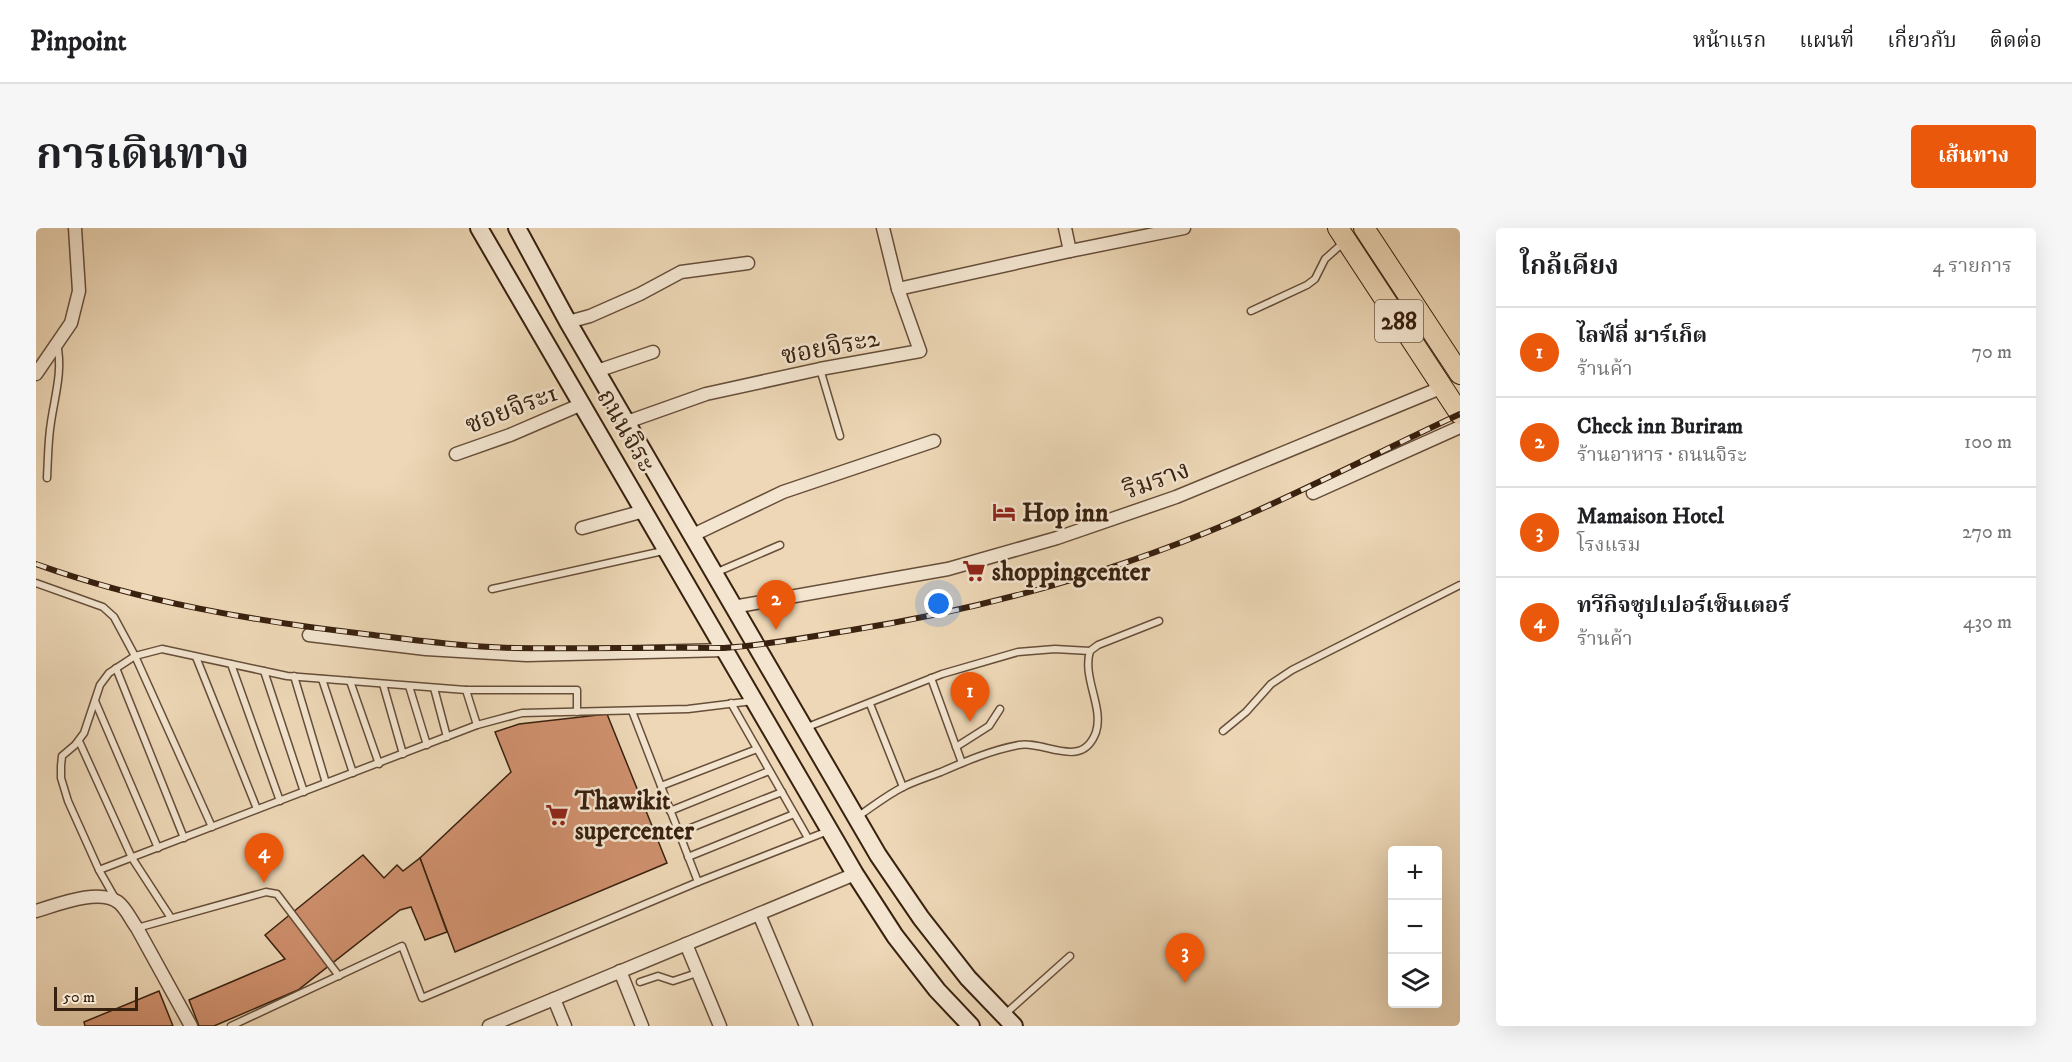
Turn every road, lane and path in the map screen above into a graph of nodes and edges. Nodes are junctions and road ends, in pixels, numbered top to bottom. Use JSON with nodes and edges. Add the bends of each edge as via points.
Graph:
{"nodes":[{"id":1,"x":75,"y":228,"type":"edge"},
{"id":2,"x":479,"y":228,"type":"edge"},
{"id":3,"x":517,"y":228,"type":"edge"},
{"id":4,"x":884,"y":228,"type":"edge"},
{"id":5,"x":1065,"y":228,"type":"edge"},
{"id":6,"x":1184,"y":228,"type":"edge"},
{"id":7,"x":1364,"y":228,"type":"edge"},
{"id":8,"x":1342,"y":234,"type":"edge"},
{"id":9,"x":1070,"y":251,"type":"junction"},
{"id":10,"x":748,"y":263,"type":"dead end"},
{"id":11,"x":898,"y":289,"type":"junction"},
{"id":12,"x":1251,"y":310,"type":"dead end"},
{"id":13,"x":568,"y":322,"type":"junction"},
{"id":14,"x":57,"y":343,"type":"junction"},
{"id":15,"x":653,"y":352,"type":"dead end"},
{"id":16,"x":820,"y":369,"type":"junction"},
{"id":17,"x":597,"y":371,"type":"junction"},
{"id":18,"x":36,"y":374,"type":"edge"},
{"id":19,"x":1460,"y":374,"type":"edge"},
{"id":20,"x":1443,"y":387,"type":"junction"},
{"id":21,"x":582,"y":404,"type":"junction"},
{"id":22,"x":1460,"y":414,"type":"edge"},
{"id":23,"x":627,"y":422,"type":"junction"},
{"id":24,"x":1460,"y":427,"type":"edge"},
{"id":25,"x":840,"y":436,"type":"dead end"},
{"id":26,"x":934,"y":441,"type":"dead end"},
{"id":27,"x":456,"y":454,"type":"dead end"},
{"id":28,"x":47,"y":478,"type":"dead end"},
{"id":29,"x":1313,"y":493,"type":"dead end"},
{"id":30,"x":644,"y":510,"type":"junction"},
{"id":31,"x":582,"y":528,"type":"dead end"},
{"id":32,"x":693,"y":535,"type":"junction"},
{"id":33,"x":780,"y":545,"type":"dead end"},
{"id":34,"x":667,"y":550,"type":"junction"},
{"id":35,"x":715,"y":573,"type":"junction"},
{"id":36,"x":36,"y":583,"type":"edge"},
{"id":37,"x":1460,"y":585,"type":"edge"},
{"id":38,"x":492,"y":589,"type":"dead end"},
{"id":39,"x":734,"y":607,"type":"junction"},
{"id":40,"x":1159,"y":621,"type":"dead end"},
{"id":41,"x":309,"y":635,"type":"dead end"},
{"id":42,"x":1090,"y":651,"type":"junction"},
{"id":43,"x":759,"y":652,"type":"junction"},
{"id":44,"x":728,"y":654,"type":"junction"},
{"id":45,"x":135,"y":656,"type":"junction"},
{"id":46,"x":196,"y":657,"type":"junction"},
{"id":47,"x":231,"y":664,"type":"junction"},
{"id":48,"x":116,"y":668,"type":"junction"},
{"id":49,"x":264,"y":671,"type":"junction"},
{"id":50,"x":294,"y":676,"type":"junction"},
{"id":51,"x":322,"y":678,"type":"junction"},
{"id":52,"x":931,"y":678,"type":"junction"},
{"id":53,"x":350,"y":681,"type":"junction"},
{"id":54,"x":383,"y":684,"type":"junction"},
{"id":55,"x":409,"y":686,"type":"junction"},
{"id":56,"x":434,"y":688,"type":"junction"},
{"id":57,"x":466,"y":690,"type":"junction"},
{"id":58,"x":95,"y":701,"type":"junction"},
{"id":59,"x":753,"y":701,"type":"junction"},
{"id":60,"x":731,"y":703,"type":"junction"},
{"id":61,"x":870,"y":704,"type":"junction"},
{"id":62,"x":1000,"y":710,"type":"dead end"},
{"id":63,"x":577,"y":711,"type":"junction"},
{"id":64,"x":632,"y":711,"type":"junction"},
{"id":65,"x":477,"y":725,"type":"junction"},
{"id":66,"x":804,"y":729,"type":"junction"},
{"id":67,"x":1223,"y":731,"type":"dead end"},
{"id":68,"x":447,"y":737,"type":"junction"},
{"id":69,"x":79,"y":741,"type":"junction"},
{"id":70,"x":427,"y":745,"type":"junction"},
{"id":71,"x":956,"y":747,"type":"junction"},
{"id":72,"x":757,"y":749,"type":"junction"},
{"id":73,"x":403,"y":754,"type":"junction"},
{"id":74,"x":962,"y":763,"type":"junction"},
{"id":75,"x":379,"y":764,"type":"junction"},
{"id":76,"x":769,"y":771,"type":"junction"},
{"id":77,"x":353,"y":773,"type":"junction"},
{"id":78,"x":326,"y":783,"type":"junction"},
{"id":79,"x":661,"y":786,"type":"junction"},
{"id":80,"x":903,"y":787,"type":"junction"},
{"id":81,"x":304,"y":792,"type":"junction"},
{"id":82,"x":782,"y":792,"type":"junction"},
{"id":83,"x":280,"y":801,"type":"junction"},
{"id":84,"x":257,"y":809,"type":"junction"},
{"id":85,"x":670,"y":811,"type":"junction"},
{"id":86,"x":794,"y":814,"type":"junction"},
{"id":87,"x":856,"y":818,"type":"junction"},
{"id":88,"x":212,"y":827,"type":"junction"},
{"id":89,"x":830,"y":830,"type":"junction"},
{"id":90,"x":678,"y":833,"type":"junction"},
{"id":91,"x":184,"y":838,"type":"junction"},
{"id":92,"x":808,"y":838,"type":"junction"},
{"id":93,"x":158,"y":848,"type":"junction"},
{"id":94,"x":688,"y":857,"type":"junction"},
{"id":95,"x":132,"y":858,"type":"junction"},
{"id":96,"x":99,"y":870,"type":"junction"},
{"id":97,"x":855,"y":874,"type":"junction"},
{"id":98,"x":698,"y":882,"type":"junction"},
{"id":99,"x":117,"y":902,"type":"junction"},
{"id":100,"x":36,"y":911,"type":"edge"},
{"id":101,"x":759,"y":914,"type":"junction"},
{"id":102,"x":171,"y":918,"type":"junction"},
{"id":103,"x":137,"y":928,"type":"junction"},
{"id":104,"x":686,"y":944,"type":"junction"},
{"id":105,"x":1070,"y":956,"type":"dead end"},
{"id":106,"x":620,"y":971,"type":"junction"},
{"id":107,"x":698,"y":973,"type":"junction"},
{"id":108,"x":339,"y":976,"type":"junction"},
{"id":109,"x":640,"y":982,"type":"dead end"},
{"id":110,"x":554,"y":999,"type":"junction"},
{"id":111,"x":1009,"y":1021,"type":"edge"},
{"id":112,"x":191,"y":1026,"type":"edge"},
{"id":113,"x":231,"y":1026,"type":"edge"},
{"id":114,"x":491,"y":1026,"type":"edge"},
{"id":115,"x":565,"y":1026,"type":"edge"},
{"id":116,"x":642,"y":1026,"type":"edge"},
{"id":117,"x":720,"y":1026,"type":"edge"},
{"id":118,"x":806,"y":1026,"type":"edge"},
{"id":119,"x":971,"y":1026,"type":"edge"}],
"edges":[{"from":1,"to":14,"type":"street","via":[[79,291],[71,323]]},
{"from":2,"to":21,"type":"main road","name":"ถนนจิระ"},
{"from":3,"to":13,"type":"main road","name":"ถนนจิระ"},
{"from":4,"to":11,"type":"street","name":"ซอยจิระ2"},
{"from":5,"to":9,"type":"street"},
{"from":6,"to":9,"type":"street"},
{"from":7,"to":19,"type":"main road","number":"288"},
{"from":8,"to":12,"type":"lane","via":[[1315,279]]},
{"from":8,"to":20,"type":"main road","number":"288"},
{"from":9,"to":11,"type":"street"},
{"from":10,"to":13,"type":"street","via":[[681,272],[640,294]]},
{"from":11,"to":16,"type":"street","name":"ซอยจิระ2","via":[[920,351]]},
{"from":13,"to":17,"type":"main road","name":"ถนนจิระ"},
{"from":14,"to":18,"type":"street"},
{"from":14,"to":28,"type":"lane","via":[[60,372]]},
{"from":15,"to":17,"type":"street"},
{"from":16,"to":23,"type":"street","name":"ซอยจิระ2","via":[[706,394]]},
{"from":16,"to":25,"type":"lane"},
{"from":17,"to":23,"type":"main road","name":"ถนนจิระ"},
{"from":20,"to":22,"type":"main road","number":"288"},
{"from":20,"to":39,"type":"street","name":"ริมราง","via":[[1176,498],[1057,538],[948,569]]},
{"from":21,"to":27,"type":"street","name":"ซอยจิระ1"},
{"from":21,"to":30,"type":"main road","name":"ถนนจิระ"},
{"from":23,"to":32,"type":"main road","name":"ถนนจิระ"},
{"from":24,"to":29,"type":"street"},
{"from":26,"to":32,"type":"street","via":[[783,492]]},
{"from":30,"to":31,"type":"street"},
{"from":30,"to":34,"type":"main road","name":"ถนนจิระ"},
{"from":32,"to":35,"type":"main road","name":"ถนนจิระ"},
{"from":33,"to":35,"type":"lane"},
{"from":34,"to":38,"type":"lane"},
{"from":34,"to":44,"type":"main road","name":"ถนนจิระ"},
{"from":35,"to":39,"type":"main road","name":"ถนนจิระ"},
{"from":36,"to":45,"type":"lane","via":[[103,607],[114,617]]},
{"from":37,"to":67,"type":"lane","via":[[1292,670],[1271,684]]},
{"from":39,"to":43,"type":"main road","name":"ถนนจิระ"},
{"from":40,"to":42,"type":"lane"},
{"from":41,"to":44,"type":"street","via":[[426,649],[527,655]]},
{"from":42,"to":52,"type":"lane","via":[[1018,652]]},
{"from":42,"to":74,"type":"lane","via":[[1087,666],[1097,730],[1089,745],[1063,753],[1022,744]]},
{"from":43,"to":44,"type":"main road"},
{"from":43,"to":66,"type":"main road","name":"ถนนจิระ"},
{"from":44,"to":59,"type":"main road","name":"ถนนจิระ"},
{"from":45,"to":46,"type":"lane","via":[[162,650]]},
{"from":45,"to":48,"type":"lane"},
{"from":45,"to":88,"type":"lane"},
{"from":46,"to":47,"type":"lane"},
{"from":46,"to":84,"type":"lane"},
{"from":47,"to":49,"type":"lane"},
{"from":47,"to":83,"type":"lane"},
{"from":48,"to":58,"type":"lane","via":[[100,685]]},
{"from":48,"to":91,"type":"lane"},
{"from":49,"to":50,"type":"lane"},
{"from":49,"to":81,"type":"lane"},
{"from":50,"to":51,"type":"lane"},
{"from":50,"to":78,"type":"lane"},
{"from":51,"to":53,"type":"lane"},
{"from":51,"to":77,"type":"lane"},
{"from":52,"to":61,"type":"lane"},
{"from":52,"to":71,"type":"lane"},
{"from":53,"to":54,"type":"lane"},
{"from":53,"to":75,"type":"lane"},
{"from":54,"to":55,"type":"lane"},
{"from":54,"to":73,"type":"lane"},
{"from":55,"to":56,"type":"lane"},
{"from":55,"to":70,"type":"lane"},
{"from":56,"to":57,"type":"lane"},
{"from":56,"to":68,"type":"lane"},
{"from":57,"to":63,"type":"lane","via":[[577,690]]},
{"from":57,"to":65,"type":"lane"},
{"from":58,"to":69,"type":"lane"},
{"from":58,"to":93,"type":"lane"},
{"from":59,"to":60,"type":"lane"},
{"from":59,"to":89,"type":"main road","name":"ถนนจิระ"},
{"from":60,"to":64,"type":"lane"},
{"from":60,"to":72,"type":"lane"},
{"from":61,"to":66,"type":"lane"},
{"from":61,"to":80,"type":"lane"},
{"from":62,"to":71,"type":"lane","via":[[990,726]]},
{"from":63,"to":64,"type":"lane"},
{"from":63,"to":65,"type":"lane","via":[[522,713]]},
{"from":64,"to":79,"type":"lane"},
{"from":65,"to":68,"type":"lane"},
{"from":66,"to":87,"type":"main road","name":"ถนนจิระ"},
{"from":68,"to":70,"type":"lane"},
{"from":69,"to":95,"type":"lane"},
{"from":69,"to":96,"type":"lane","via":[[62,756],[61,778]]},
{"from":70,"to":73,"type":"lane"},
{"from":71,"to":74,"type":"lane"},
{"from":72,"to":76,"type":"lane"},
{"from":72,"to":79,"type":"lane"},
{"from":73,"to":75,"type":"lane"},
{"from":74,"to":80,"type":"lane"},
{"from":75,"to":77,"type":"lane"},
{"from":76,"to":82,"type":"lane"},
{"from":76,"to":85,"type":"lane"},
{"from":77,"to":78,"type":"lane"},
{"from":78,"to":81,"type":"lane"},
{"from":79,"to":85,"type":"lane"},
{"from":80,"to":87,"type":"lane"},
{"from":81,"to":83,"type":"lane"},
{"from":82,"to":86,"type":"lane"},
{"from":82,"to":90,"type":"lane"},
{"from":83,"to":84,"type":"lane"},
{"from":84,"to":88,"type":"lane"},
{"from":85,"to":90,"type":"lane"},
{"from":86,"to":92,"type":"lane"},
{"from":86,"to":94,"type":"lane"},
{"from":87,"to":111,"type":"main road","name":"ถนนจิระ","via":[[921,918],[968,978]]},
{"from":88,"to":91,"type":"lane"},
{"from":89,"to":92,"type":"lane"},
{"from":89,"to":97,"type":"main road","name":"ถนนจิระ"},
{"from":90,"to":94,"type":"lane"},
{"from":91,"to":93,"type":"lane"},
{"from":92,"to":98,"type":"lane"},
{"from":93,"to":95,"type":"lane"},
{"from":94,"to":98,"type":"lane"},
{"from":95,"to":96,"type":"lane"},
{"from":95,"to":102,"type":"lane"},
{"from":96,"to":99,"type":"lane"},
{"from":97,"to":101,"type":"street"},
{"from":97,"to":119,"type":"main road","name":"ถนนจิระ","via":[[936,990]]},
{"from":98,"to":108,"type":"lane","via":[[422,998],[402,946]]},
{"from":99,"to":100,"type":"street","via":[[106,897],[86,897]]},
{"from":99,"to":103,"type":"street"},
{"from":101,"to":104,"type":"street"},
{"from":101,"to":118,"type":"street"},
{"from":102,"to":103,"type":"lane"},
{"from":102,"to":108,"type":"lane","via":[[266,892],[277,894]]},
{"from":103,"to":112,"type":"street"},
{"from":104,"to":106,"type":"street"},
{"from":104,"to":107,"type":"street"},
{"from":105,"to":111,"type":"lane"},
{"from":106,"to":110,"type":"street"},
{"from":106,"to":116,"type":"street"},
{"from":107,"to":109,"type":"lane","via":[[673,981],[658,976]]},
{"from":107,"to":117,"type":"street"},
{"from":108,"to":113,"type":"lane"},
{"from":110,"to":114,"type":"street"},
{"from":110,"to":115,"type":"street"}]}
